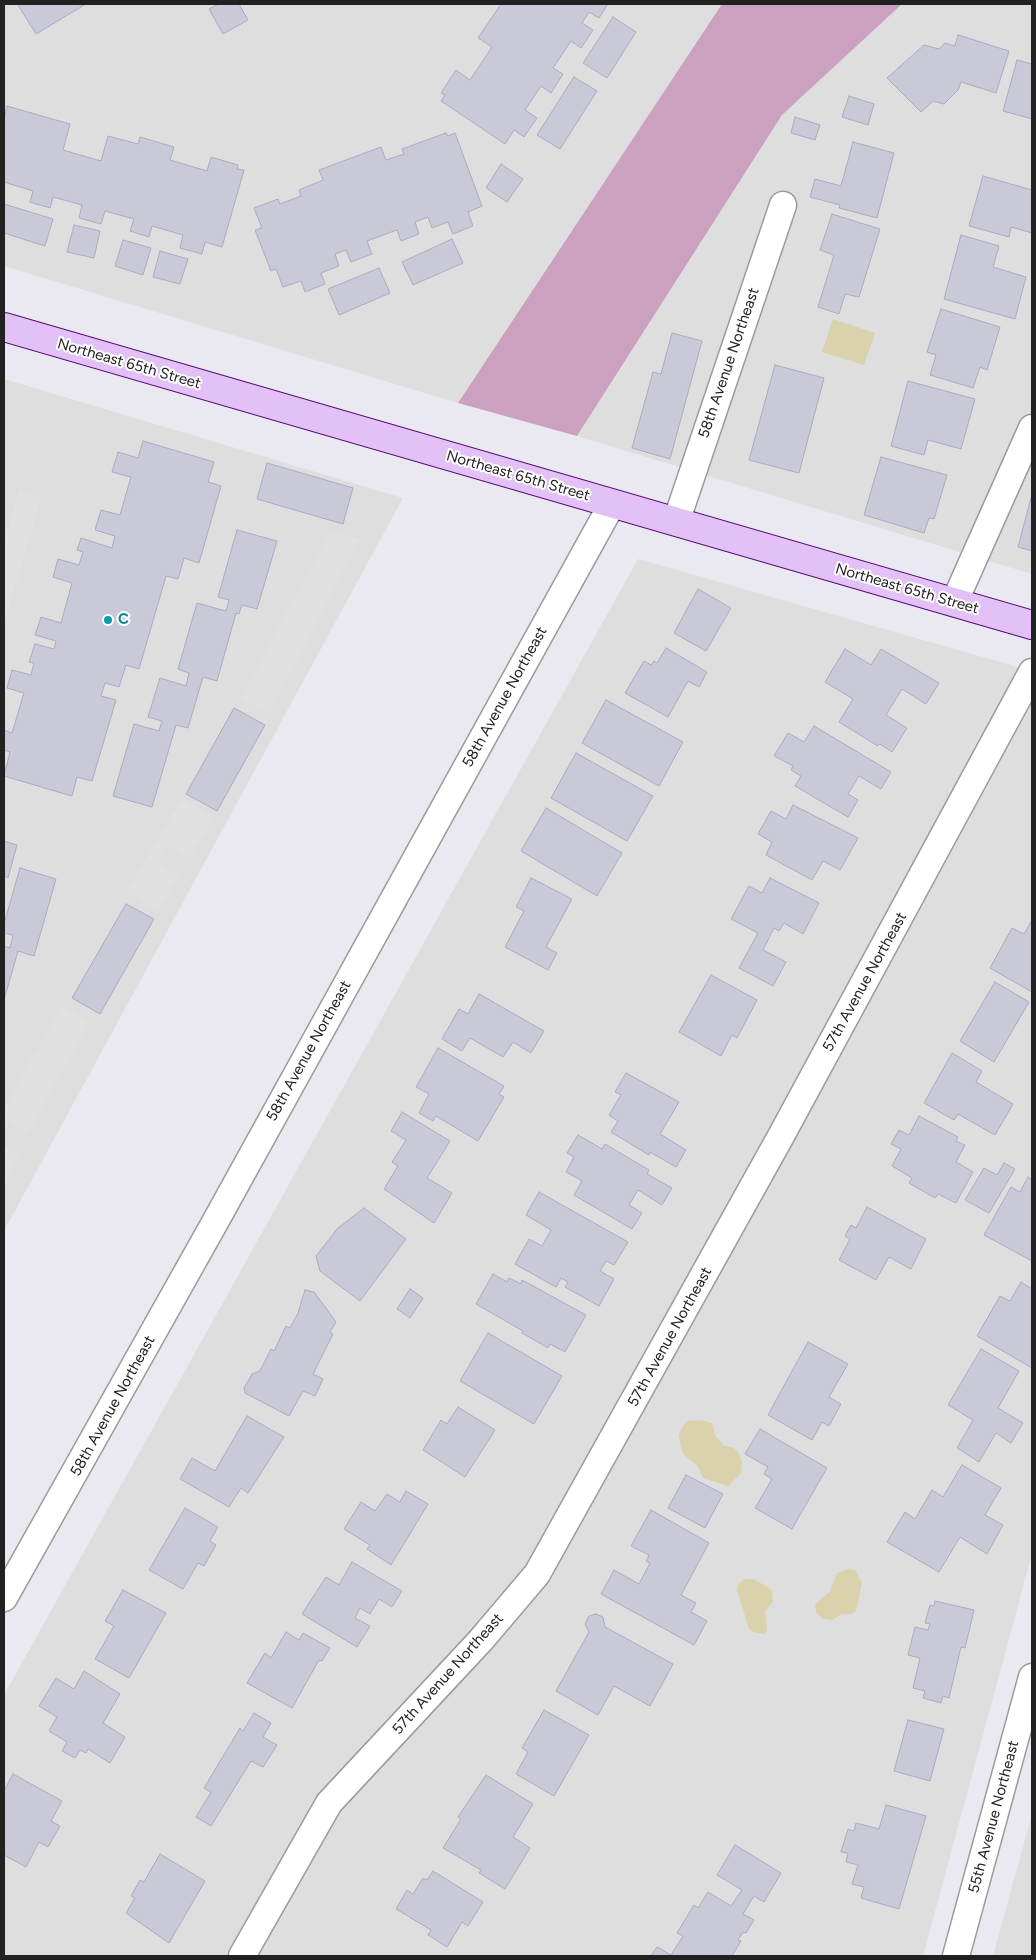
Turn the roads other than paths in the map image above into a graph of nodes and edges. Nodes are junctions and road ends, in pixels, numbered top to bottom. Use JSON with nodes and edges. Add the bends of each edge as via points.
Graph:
{"nodes":[{"id":1,"x":783,"y":205,"type":"dead end"},
{"id":2,"x":4,"y":327,"type":"edge"},
{"id":3,"x":1032,"y":428,"type":"edge"},
{"id":4,"x":612,"y":504,"type":"junction"},
{"id":5,"x":676,"y":522,"type":"junction"},
{"id":6,"x":954,"y":603,"type":"junction"},
{"id":7,"x":1032,"y":625,"type":"edge"},
{"id":8,"x":1032,"y":672,"type":"edge"},
{"id":9,"x":4,"y":1598,"type":"edge"},
{"id":10,"x":1032,"y":1677,"type":"edge"},
{"id":11,"x":242,"y":1956,"type":"edge"},
{"id":12,"x":956,"y":1956,"type":"edge"}],
"edges":[{"from":1,"to":5,"type":"street","name":"58th Avenue Northeast"},
{"from":2,"to":4,"type":"main road","name":"Northeast 65th Street"},
{"from":3,"to":6,"type":"street"},
{"from":4,"to":5,"type":"main road","name":"Northeast 65th Street"},
{"from":4,"to":9,"type":"street","name":"58th Avenue Northeast"},
{"from":5,"to":6,"type":"main road","name":"Northeast 65th Street"},
{"from":6,"to":7,"type":"main road","name":"Northeast 65th Street"},
{"from":8,"to":11,"type":"street","name":"57th Avenue Northeast","via":[[782,1136],[537,1574],[329,1803]]},
{"from":10,"to":12,"type":"street","name":"55th Avenue Northeast"}]}
